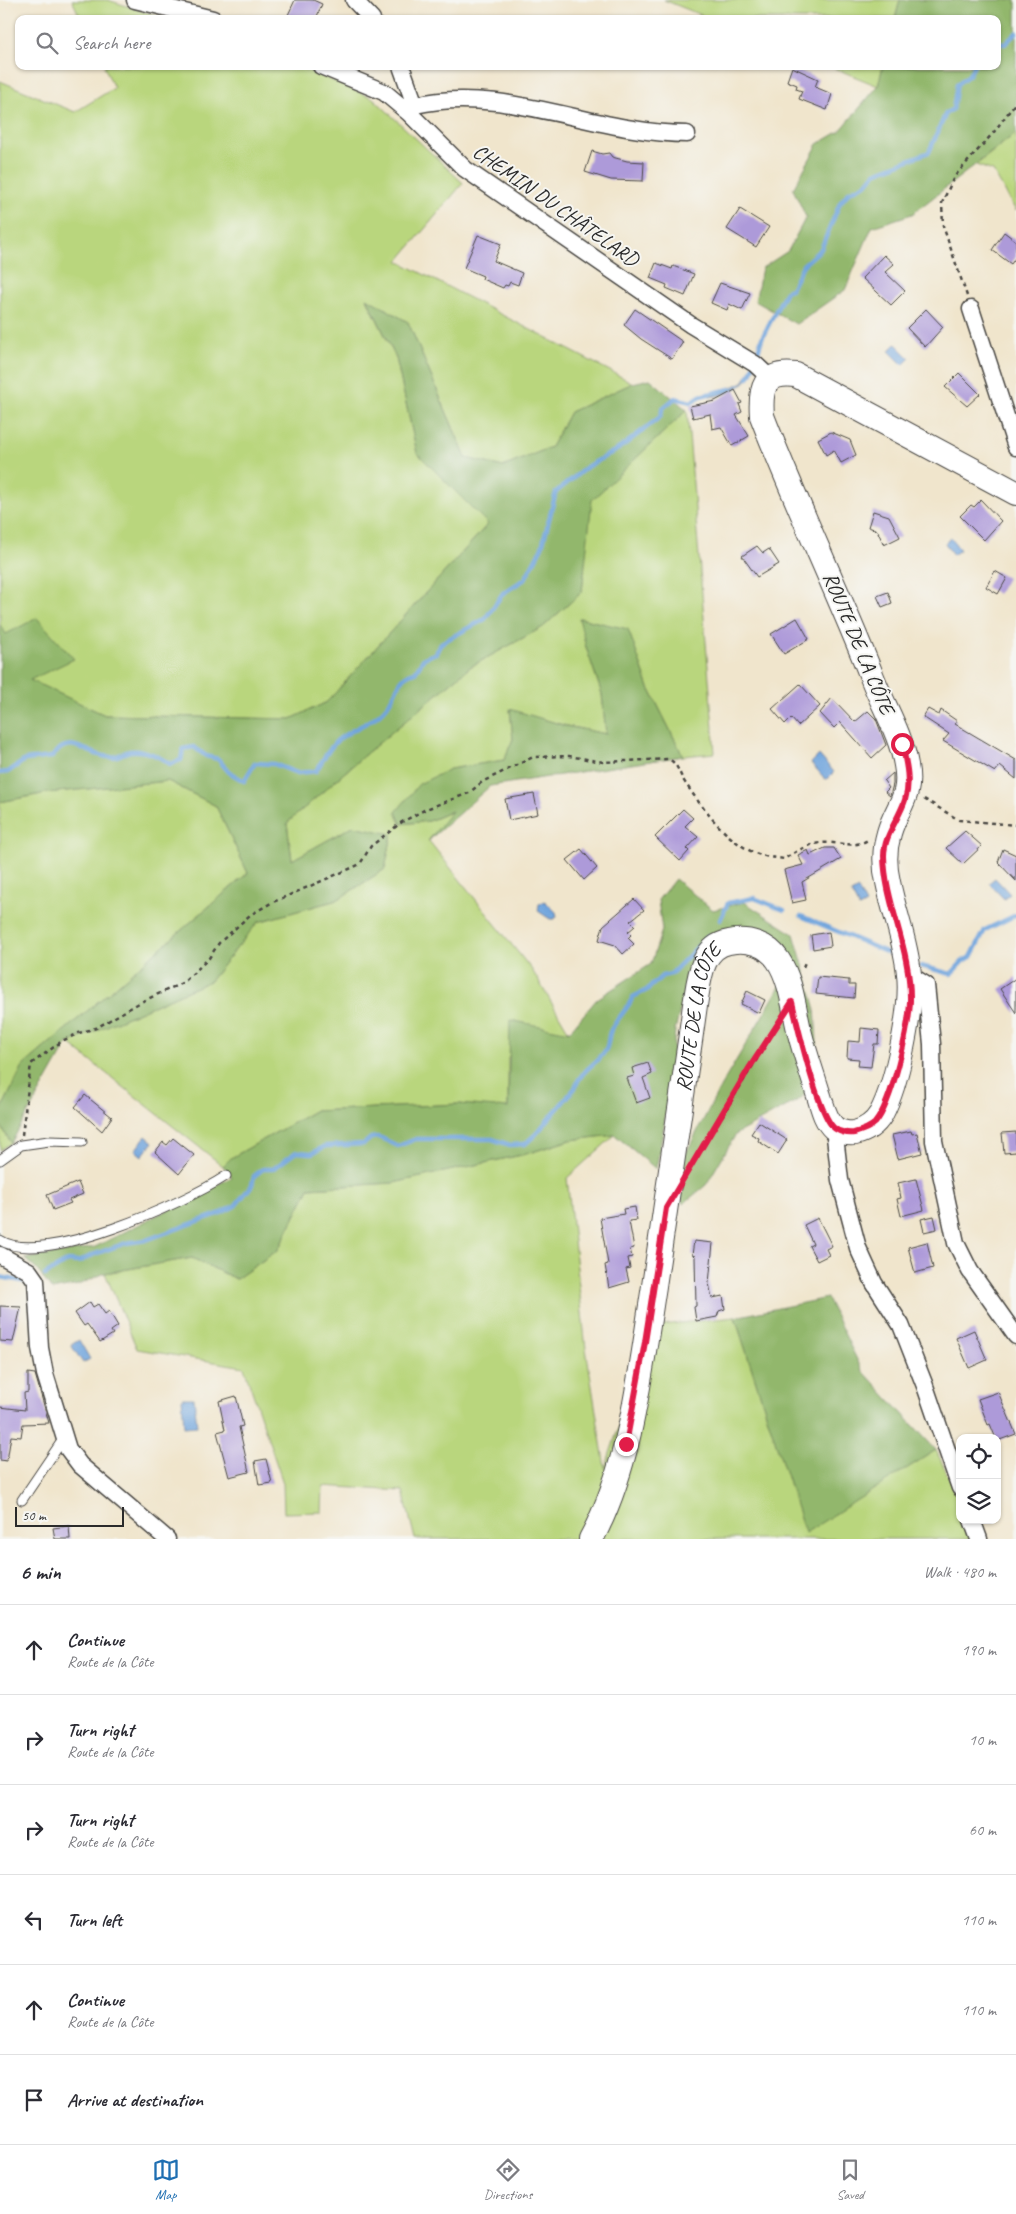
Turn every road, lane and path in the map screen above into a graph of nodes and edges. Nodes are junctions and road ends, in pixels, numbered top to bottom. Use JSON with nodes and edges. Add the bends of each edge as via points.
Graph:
{"nodes":[{"id":1,"x":135,"y":0,"type":"edge"},
{"id":2,"x":354,"y":0,"type":"edge"},
{"id":3,"x":197,"y":15,"type":"edge"},
{"id":4,"x":368,"y":15,"type":"edge"},
{"id":5,"x":331,"y":70,"type":"edge"},
{"id":6,"x":402,"y":70,"type":"edge"},
{"id":7,"x":1016,"y":102,"type":"edge"},
{"id":8,"x":412,"y":109,"type":"junction"},
{"id":9,"x":687,"y":134,"type":"dead end"},
{"id":10,"x":972,"y":309,"type":"joint"},
{"id":11,"x":770,"y":378,"type":"junction"},
{"id":12,"x":1016,"y":447,"type":"edge"},
{"id":13,"x":1016,"y":493,"type":"edge"},
{"id":14,"x":907,"y":789,"type":"junction"},
{"id":15,"x":1016,"y":825,"type":"edge"},
{"id":16,"x":890,"y":830,"type":"junction"},
{"id":17,"x":910,"y":975,"type":"junction"},
{"id":18,"x":792,"y":1002,"type":"junction"},
{"id":19,"x":834,"y":1128,"type":"junction"},
{"id":20,"x":82,"y":1142,"type":"dead end"},
{"id":21,"x":21,"y":1145,"type":"junction"},
{"id":22,"x":0,"y":1160,"type":"edge"},
{"id":23,"x":690,"y":1168,"type":"dead end"},
{"id":24,"x":226,"y":1176,"type":"dead end"},
{"id":25,"x":0,"y":1240,"type":"edge"},
{"id":26,"x":0,"y":1255,"type":"edge"},
{"id":27,"x":1016,"y":1336,"type":"edge"},
{"id":28,"x":64,"y":1438,"type":"junction"},
{"id":29,"x":957,"y":1479,"type":"edge"},
{"id":30,"x":22,"y":1500,"type":"dead end"},
{"id":31,"x":973,"y":1524,"type":"edge"},
{"id":32,"x":167,"y":1539,"type":"edge"},
{"id":33,"x":590,"y":1539,"type":"edge"},
{"id":34,"x":979,"y":1539,"type":"edge"}],
"edges":[{"from":1,"to":3,"type":"street"},
{"from":2,"to":4,"type":"street"},
{"from":5,"to":8,"type":"street","name":"CHEMIN DU CHÂTELARD","via":[[384,92]]},
{"from":6,"to":8,"type":"street"},
{"from":7,"to":10,"type":"path","via":[[954,177],[942,202],[943,226]]},
{"from":8,"to":9,"type":"street","via":[[440,99],[478,100],[551,112],[618,128],[658,134]]},
{"from":8,"to":11,"type":"street","name":"CHEMIN DU CHÂTELARD","via":[[465,169],[690,325],[755,364]]},
{"from":10,"to":12,"type":"street"},
{"from":11,"to":13,"type":"street","via":[[784,373],[805,379]]},
{"from":11,"to":14,"type":"street","name":"ROUTE DE LA CÔTE","via":[[763,388],[762,416],[902,744],[907,766]]},
{"from":14,"to":15,"type":"path","via":[[959,820]]},
{"from":14,"to":16,"type":"street","name":"ROUTE DE LA CÔTE"},
{"from":16,"to":17,"type":"street","name":"ROUTE DE LA CÔTE","via":[[884,854]]},
{"from":16,"to":21,"type":"path","via":[[880,832],[862,844],[820,843],[797,850],[784,859],[760,855],[734,839],[710,815],[669,759],[602,762],[569,756],[533,757],[482,782],[469,793],[402,822],[371,846],[360,864],[250,915],[184,982],[96,1028],[62,1041],[39,1058],[32,1064]]},
{"from":17,"to":19,"type":"street","name":"ROUTE DE LA CÔTE","via":[[906,1029],[881,1114],[873,1125],[862,1131],[849,1133]]},
{"from":17,"to":27,"type":"street","via":[[926,985],[932,1044],[934,1141],[956,1243],[970,1271]]},
{"from":18,"to":19,"type":"street","name":"ROUTE DE LA CÔTE","via":[[825,1115]]},
{"from":18,"to":23,"type":"path"},
{"from":18,"to":33,"type":"street","name":"ROUTE DE LA CÔTE","via":[[779,961],[760,944],[726,942],[705,959],[626,1444],[609,1501]]},
{"from":19,"to":29,"type":"street","via":[[840,1180],[858,1248],[874,1283],[901,1326]]},
{"from":20,"to":21,"type":"lane","via":[[49,1141]]},
{"from":21,"to":22,"type":"lane"},
{"from":24,"to":25,"type":"lane","via":[[160,1210],[67,1243],[25,1247],[9,1246]]},
{"from":26,"to":28,"type":"street","via":[[29,1271],[36,1281],[40,1348]]},
{"from":28,"to":30,"type":"lane"},
{"from":28,"to":32,"type":"street","via":[[80,1465]]},
{"from":31,"to":34,"type":"street"}]}
